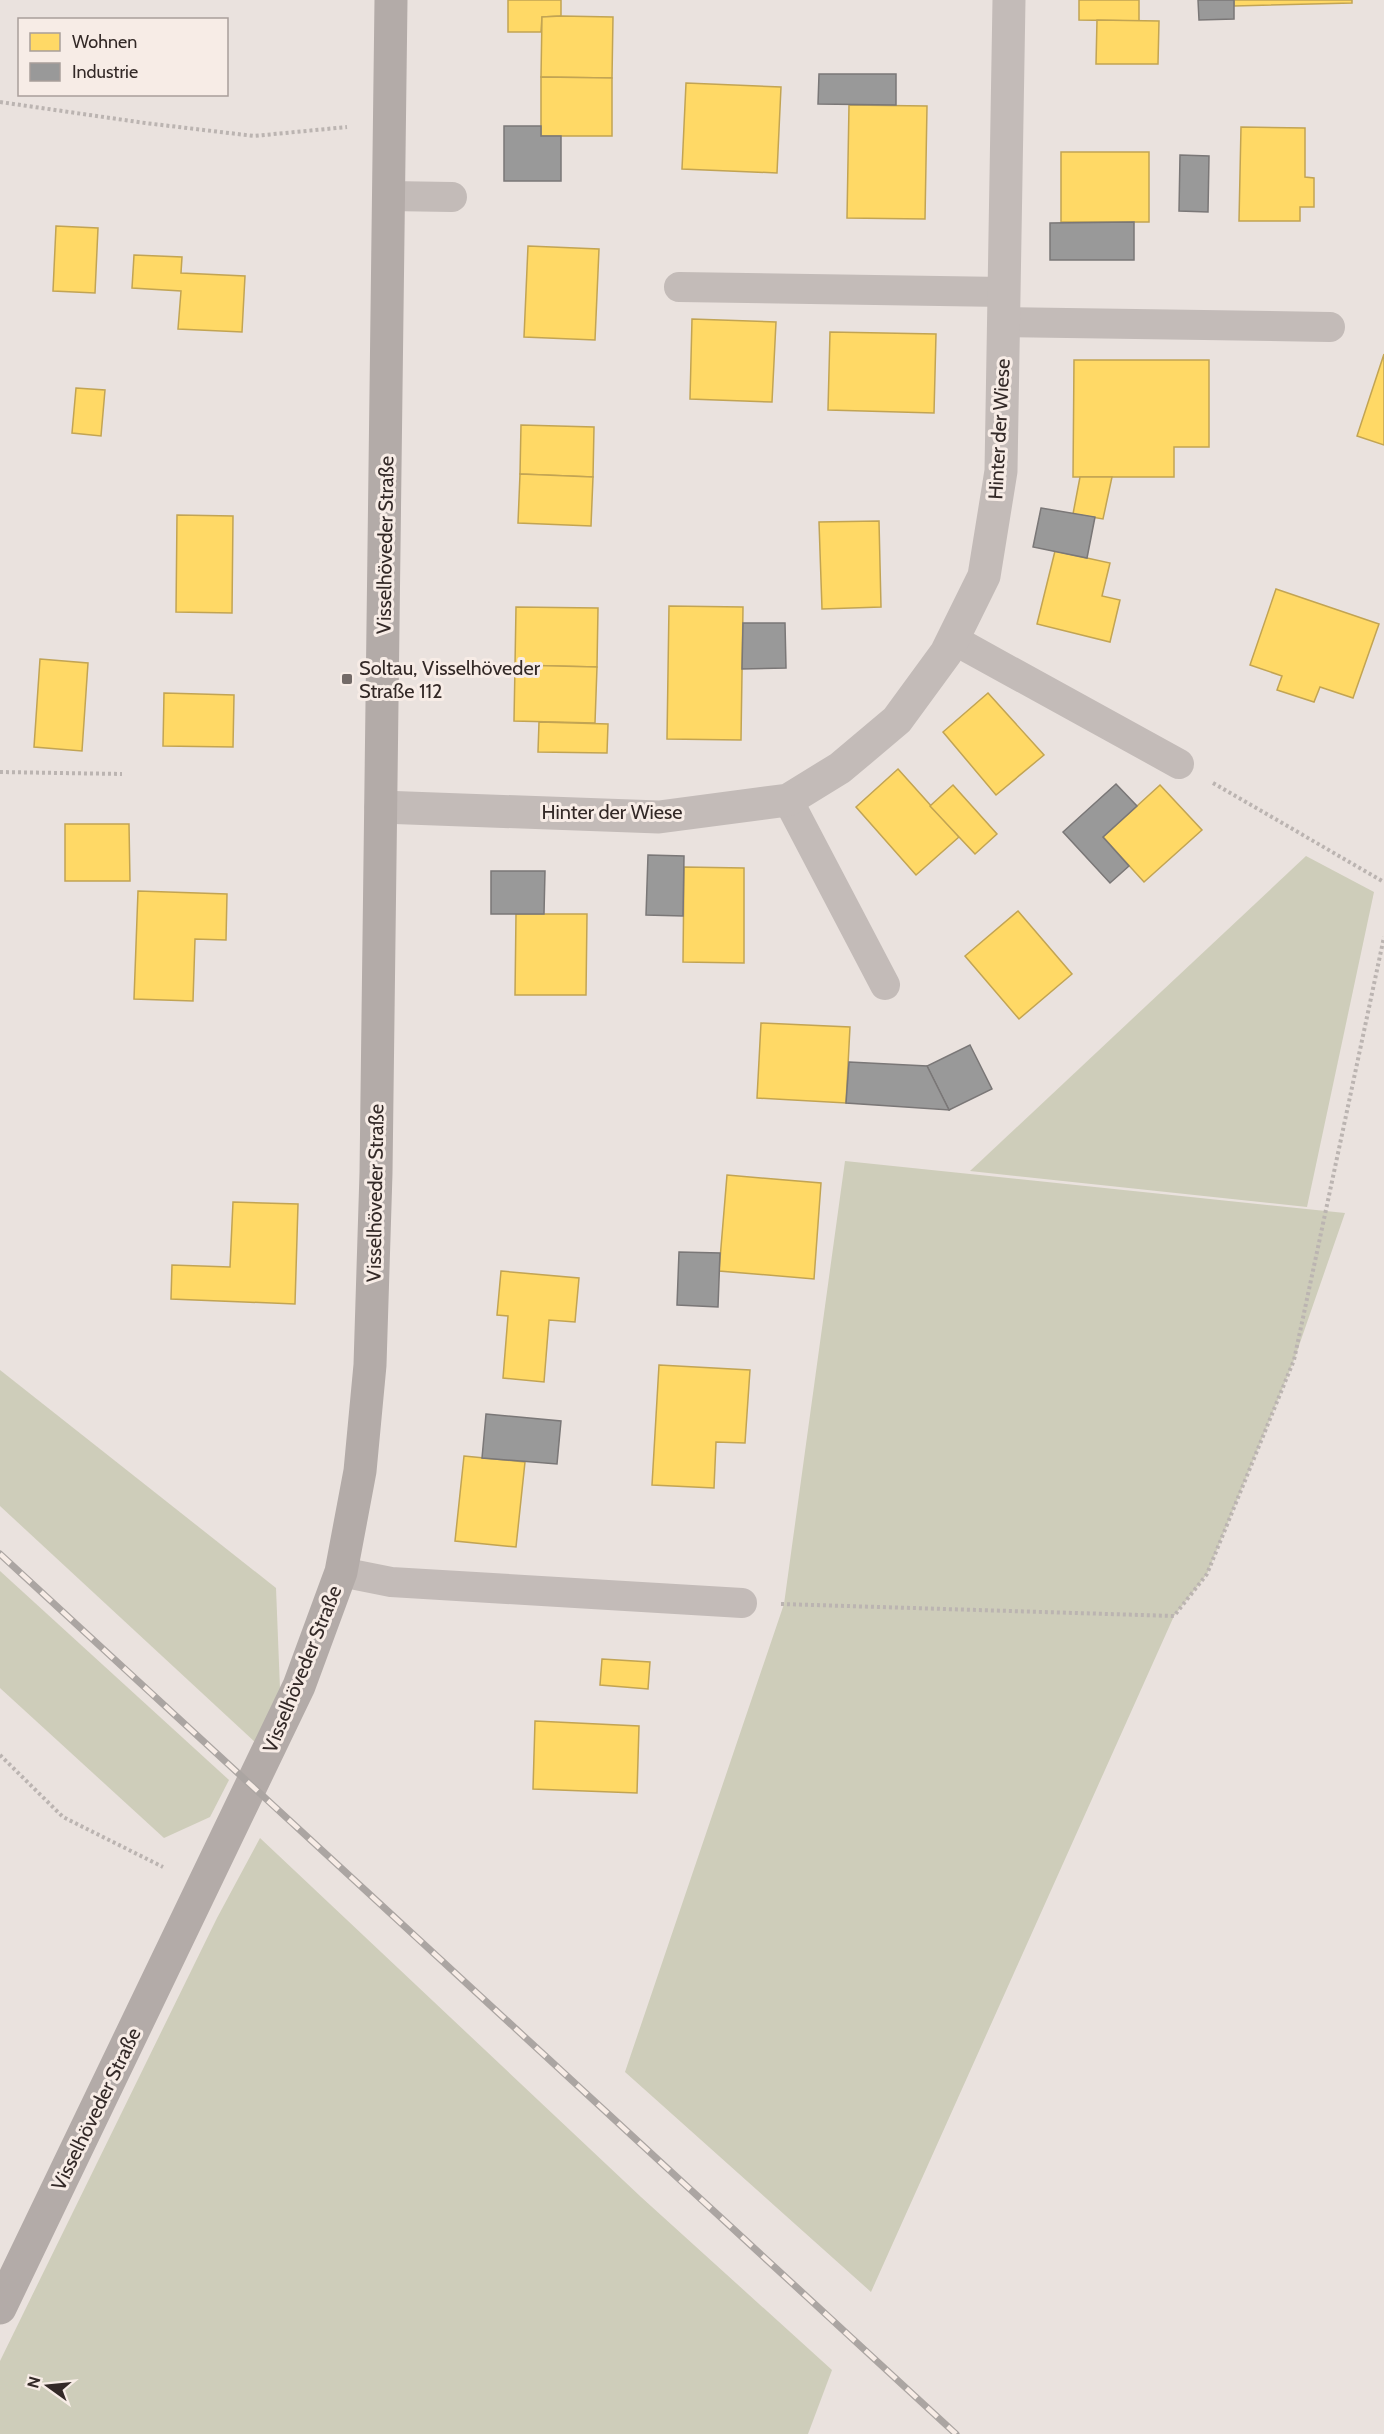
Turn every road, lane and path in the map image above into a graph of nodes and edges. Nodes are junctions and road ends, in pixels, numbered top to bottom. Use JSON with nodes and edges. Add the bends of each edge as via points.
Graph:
{"nodes":[{"id":1,"x":392,"y":0,"type":"edge"},
{"id":2,"x":1009,"y":0,"type":"edge"},
{"id":3,"x":0,"y":102,"type":"edge"},
{"id":4,"x":341,"y":128,"type":"dead end"},
{"id":5,"x":389,"y":196,"type":"junction"},
{"id":6,"x":452,"y":197,"type":"dead end"},
{"id":7,"x":679,"y":287,"type":"dead end"},
{"id":8,"x":1004,"y":307,"type":"junction"},
{"id":9,"x":1330,"y":327,"type":"dead end"},
{"id":10,"x":954,"y":640,"type":"junction"},
{"id":11,"x":1179,"y":764,"type":"joint"},
{"id":12,"x":0,"y":772,"type":"edge"},
{"id":13,"x":122,"y":774,"type":"dead end"},
{"id":14,"x":788,"y":800,"type":"junction"},
{"id":15,"x":381,"y":807,"type":"junction"},
{"id":16,"x":1384,"y":882,"type":"edge"},
{"id":17,"x":1384,"y":938,"type":"edge"},
{"id":18,"x":885,"y":985,"type":"dead end"},
{"id":19,"x":341,"y":1572,"type":"junction"},
{"id":20,"x":742,"y":1603,"type":"joint"},
{"id":21,"x":0,"y":1755,"type":"edge"},
{"id":22,"x":204,"y":1887,"type":"junction"},
{"id":23,"x":0,"y":2308,"type":"edge"}],
"edges":[{"from":1,"to":5,"type":"street","name":"Visselhöveder Straße"},
{"from":2,"to":8,"type":"street","name":"Hinter der Wiese"},
{"from":3,"to":4,"type":"path","via":[[254,136]]},
{"from":5,"to":6,"type":"lane"},
{"from":5,"to":15,"type":"street","name":"Visselhöveder Straße"},
{"from":7,"to":8,"type":"lane"},
{"from":8,"to":9,"type":"lane"},
{"from":8,"to":10,"type":"street","name":"Hinter der Wiese","via":[[999,483],[984,576]]},
{"from":10,"to":11,"type":"lane"},
{"from":10,"to":14,"type":"street","name":"Hinter der Wiese","via":[[897,720],[840,768]]},
{"from":11,"to":16,"type":"path"},
{"from":12,"to":13,"type":"path"},
{"from":14,"to":15,"type":"street","name":"Hinter der Wiese","via":[[659,817]]},
{"from":14,"to":18,"type":"lane"},
{"from":15,"to":19,"type":"street","name":"Visselhöveder Straße","via":[[370,1365],[360,1471]]},
{"from":17,"to":20,"type":"path","via":[[1294,1360],[1207,1574],[1174,1616]]},
{"from":19,"to":20,"type":"lane","via":[[391,1582]]},
{"from":19,"to":22,"type":"street","name":"Visselhöveder Straße","via":[[299,1686]]},
{"from":21,"to":22,"type":"path","via":[[63,1817]]},
{"from":22,"to":23,"type":"street","name":"Visselhöveder Straße"}]}
